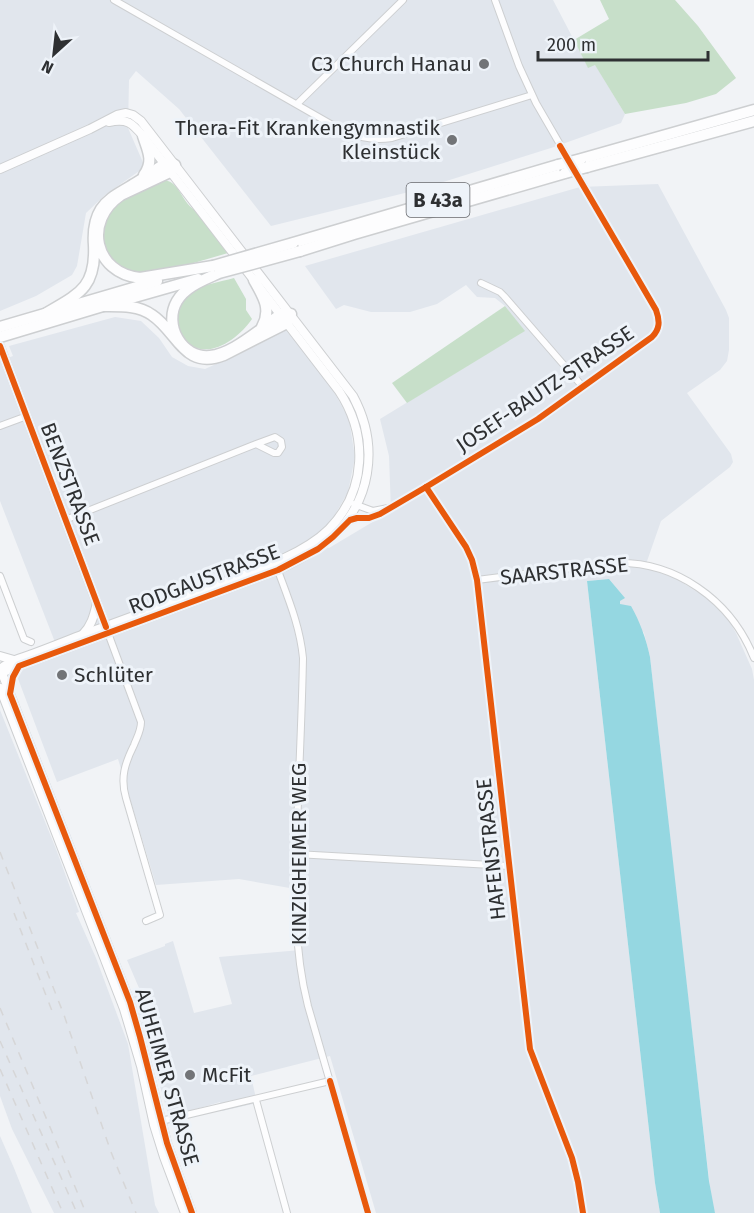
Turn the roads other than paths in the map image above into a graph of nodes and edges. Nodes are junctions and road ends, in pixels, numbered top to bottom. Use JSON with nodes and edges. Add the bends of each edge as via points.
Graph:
{"nodes":[{"id":1,"x":114,"y":0,"type":"edge"},
{"id":2,"x":403,"y":0,"type":"edge"},
{"id":3,"x":495,"y":0,"type":"edge"},
{"id":4,"x":532,"y":95,"type":"junction"},
{"id":5,"x":297,"y":104,"type":"junction"},
{"id":6,"x":754,"y":110,"type":"edge"},
{"id":7,"x":745,"y":120,"type":"edge"},
{"id":8,"x":98,"y":126,"type":"junction"},
{"id":9,"x":143,"y":136,"type":"junction"},
{"id":10,"x":170,"y":167,"type":"junction"},
{"id":11,"x":0,"y":169,"type":"edge"},
{"id":12,"x":138,"y":181,"type":"junction"},
{"id":13,"x":216,"y":270,"type":"junction"},
{"id":14,"x":255,"y":280,"type":"junction"},
{"id":15,"x":481,"y":283,"type":"dead end"},
{"id":16,"x":103,"y":306,"type":"junction"},
{"id":17,"x":45,"y":314,"type":"junction"},
{"id":18,"x":286,"y":317,"type":"junction"},
{"id":19,"x":7,"y":329,"type":"edge"},
{"id":20,"x":259,"y":330,"type":"junction"},
{"id":21,"x":0,"y":337,"type":"edge"},
{"id":22,"x":0,"y":346,"type":"edge"},
{"id":23,"x":583,"y":387,"type":"junction"},
{"id":24,"x":27,"y":416,"type":"junction"},
{"id":25,"x":0,"y":426,"type":"edge"},
{"id":26,"x":256,"y":444,"type":"dead end"},
{"id":27,"x":426,"y":488,"type":"junction"},
{"id":28,"x":391,"y":508,"type":"junction"},
{"id":29,"x":354,"y":510,"type":"junction"},
{"id":30,"x":65,"y":520,"type":"junction"},
{"id":31,"x":276,"y":566,"type":"junction"},
{"id":32,"x":0,"y":576,"type":"edge"},
{"id":33,"x":477,"y":580,"type":"junction"},
{"id":34,"x":97,"y":603,"type":"junction"},
{"id":35,"x":107,"y":630,"type":"junction"},
{"id":36,"x":80,"y":636,"type":"junction"},
{"id":37,"x":31,"y":642,"type":"dead end"},
{"id":38,"x":0,"y":656,"type":"edge"},
{"id":39,"x":754,"y":658,"type":"edge"},
{"id":40,"x":17,"y":663,"type":"junction"},
{"id":41,"x":0,"y":670,"type":"edge"},
{"id":42,"x":0,"y":688,"type":"edge"},
{"id":43,"x":10,"y":693,"type":"junction"},
{"id":44,"x":67,"y":850,"type":"junction"},
{"id":45,"x":296,"y":854,"type":"junction"},
{"id":46,"x":509,"y":866,"type":"junction"},
{"id":47,"x":146,"y":921,"type":"dead end"},
{"id":48,"x":330,"y":1082,"type":"junction"},
{"id":49,"x":256,"y":1100,"type":"junction"},
{"id":50,"x":161,"y":1121,"type":"junction"},
{"id":51,"x":185,"y":1213,"type":"edge"},
{"id":52,"x":192,"y":1213,"type":"edge"},
{"id":53,"x":287,"y":1213,"type":"edge"},
{"id":54,"x":368,"y":1213,"type":"edge"},
{"id":55,"x":583,"y":1213,"type":"edge"}],
"edges":[{"from":1,"to":5,"type":"street"},
{"from":2,"to":5,"type":"street"},
{"from":3,"to":4,"type":"street","name":"JOSEF-BAUTZ-STRASSE"},
{"from":4,"to":5,"type":"street","via":[[382,139],[347,132]]},
{"from":4,"to":23,"type":"street","name":"JOSEF-BAUTZ-STRASSE","via":[[658,317],[658,328],[652,338]]},
{"from":6,"to":7,"type":"highway","number":"B 43a"},
{"from":7,"to":13,"type":"highway","number":"B 43a","bridge":true,"via":[[562,169],[354,234]]},
{"from":8,"to":9,"type":"main road","name":"RODGAUSTRASSE","via":[[123,120]]},
{"from":8,"to":10,"type":"main road","name":"RODGAUSTRASSE","via":[[117,115],[133,115],[147,126]]},
{"from":8,"to":11,"type":"main road","name":"RODGAUSTRASSE"},
{"from":9,"to":10,"type":"main road","name":"RODGAUSTRASSE"},
{"from":9,"to":12,"type":"highway","via":[[150,162]]},
{"from":10,"to":12,"type":"highway"},
{"from":10,"to":13,"type":"highway","via":[[110,205],[99,225],[100,250],[112,266],[133,277]]},
{"from":10,"to":14,"type":"main road","name":"RODGAUSTRASSE"},
{"from":10,"to":18,"type":"main road","name":"RODGAUSTRASSE"},
{"from":12,"to":17,"type":"highway","via":[[111,198],[99,212],[94,224],[94,264],[84,287]]},
{"from":13,"to":16,"type":"highway","number":"B 43a"},
{"from":13,"to":17,"type":"highway","number":"B 43a"},
{"from":13,"to":20,"type":"highway","via":[[182,294],[177,302],[171,319],[178,339],[193,353],[213,356]]},
{"from":14,"to":18,"type":"main road","name":"RODGAUSTRASSE"},
{"from":14,"to":20,"type":"highway","via":[[267,307],[267,317]]},
{"from":15,"to":23,"type":"street","via":[[504,296]]},
{"from":16,"to":18,"type":"highway","via":[[134,307],[147,312],[186,351],[207,358],[224,355]]},
{"from":16,"to":19,"type":"highway","number":"B 43a"},
{"from":17,"to":19,"type":"highway","number":"B 43a"},
{"from":18,"to":20,"type":"highway"},
{"from":18,"to":29,"type":"main road","name":"RODGAUSTRASSE","via":[[353,396],[363,417],[369,454],[366,478]]},
{"from":19,"to":21,"type":"highway","number":"B 43a"},
{"from":22,"to":24,"type":"main road","name":"BENZSTRASSE"},
{"from":23,"to":27,"type":"street","name":"JOSEF-BAUTZ-STRASSE"},
{"from":24,"to":25,"type":"street"},
{"from":24,"to":30,"type":"main road","name":"BENZSTRASSE"},
{"from":26,"to":30,"type":"street"},
{"from":27,"to":28,"type":"street","name":"JOSEF-BAUTZ-STRASSE"},
{"from":27,"to":33,"type":"street","name":"HAFENSTRASSE","via":[[466,547]]},
{"from":28,"to":29,"type":"street","via":[[373,512]]},
{"from":28,"to":29,"type":"street","name":"JOSEF-BAUTZ-STRASSE","via":[[372,517]]},
{"from":29,"to":31,"type":"main road","name":"RODGAUSTRASSE"},
{"from":29,"to":31,"type":"main road","name":"RODGAUSTRASSE","via":[[318,549]]},
{"from":30,"to":34,"type":"main road","name":"BENZSTRASSE"},
{"from":31,"to":35,"type":"main road","name":"RODGAUSTRASSE"},
{"from":31,"to":45,"type":"street","name":"KINZIGHEIMER WEG","via":[[297,621],[303,658]]},
{"from":32,"to":37,"type":"street","via":[[24,639]]},
{"from":33,"to":39,"type":"street","name":"SAARSTRASSE","via":[[612,563],[650,566],[680,577],[713,599],[738,627]]},
{"from":33,"to":46,"type":"street","name":"HAFENSTRASSE"},
{"from":34,"to":35,"type":"main road","name":"BENZSTRASSE"},
{"from":34,"to":36,"type":"main road","via":[[93,620]]},
{"from":35,"to":36,"type":"main road","name":"RODGAUSTRASSE"},
{"from":35,"to":40,"type":"main road","name":"RODGAUSTRASSE"},
{"from":35,"to":47,"type":"street","via":[[141,722],[126,761],[123,782],[160,915]]},
{"from":36,"to":40,"type":"main road","name":"RODGAUSTRASSE"},
{"from":38,"to":40,"type":"main road"},
{"from":40,"to":41,"type":"main road","name":"RODGAUSTRASSE","via":[[6,671]]},
{"from":40,"to":43,"type":"main road"},
{"from":41,"to":43,"type":"main road","name":"AUHEIMER STRASSE"},
{"from":42,"to":44,"type":"main road","name":"AUHEIMER STRASSE"},
{"from":43,"to":44,"type":"main road","name":"AUHEIMER STRASSE"},
{"from":44,"to":50,"type":"main road","name":"AUHEIMER STRASSE","via":[[130,1002]]},
{"from":44,"to":51,"type":"main road","name":"AUHEIMER STRASSE","via":[[124,1010],[154,1125]]},
{"from":45,"to":46,"type":"street"},
{"from":45,"to":48,"type":"street","name":"KINZIGHEIMER WEG","via":[[301,974]]},
{"from":46,"to":55,"type":"street","name":"HAFENSTRASSE","via":[[531,1049],[572,1158]]},
{"from":48,"to":49,"type":"street"},
{"from":48,"to":54,"type":"street","name":"KINZIGHEIMER WEG"},
{"from":49,"to":50,"type":"street"},
{"from":49,"to":53,"type":"street"},
{"from":50,"to":52,"type":"main road","name":"AUHEIMER STRASSE"}]}
